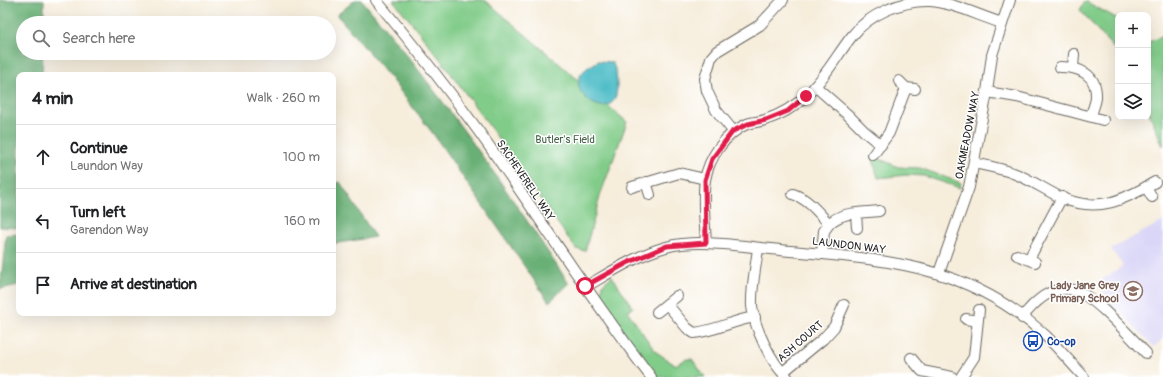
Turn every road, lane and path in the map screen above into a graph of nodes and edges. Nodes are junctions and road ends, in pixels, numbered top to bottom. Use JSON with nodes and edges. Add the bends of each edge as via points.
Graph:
{"nodes":[{"id":1,"x":376,"y":0,"type":"edge"},
{"id":2,"x":783,"y":0,"type":"edge"},
{"id":3,"x":1010,"y":0,"type":"edge"},
{"id":4,"x":929,"y":1,"type":"edge"},
{"id":5,"x":1002,"y":23,"type":"junction"},
{"id":6,"x":1074,"y":54,"type":"dead end"},
{"id":7,"x":1060,"y":67,"type":"dead end"},
{"id":8,"x":1073,"y":67,"type":"junction"},
{"id":9,"x":815,"y":86,"type":"junction"},
{"id":10,"x":907,"y":86,"type":"dead end"},
{"id":11,"x":987,"y":92,"type":"junction"},
{"id":12,"x":1091,"y":116,"type":"junction"},
{"id":13,"x":1103,"y":120,"type":"dead end"},
{"id":14,"x":733,"y":131,"type":"junction"},
{"id":15,"x":881,"y":145,"type":"junction"},
{"id":16,"x":873,"y":156,"type":"dead end"},
{"id":17,"x":974,"y":163,"type":"junction"},
{"id":18,"x":705,"y":180,"type":"junction"},
{"id":19,"x":646,"y":182,"type":"junction"},
{"id":20,"x":1155,"y":182,"type":"dead end"},
{"id":21,"x":632,"y":187,"type":"dead end"},
{"id":22,"x":1146,"y":187,"type":"junction"},
{"id":23,"x":793,"y":194,"type":"dead end"},
{"id":24,"x":650,"y":195,"type":"dead end"},
{"id":25,"x":1062,"y":197,"type":"junction"},
{"id":26,"x":1152,"y":197,"type":"dead end"},
{"id":27,"x":879,"y":211,"type":"dead end"},
{"id":28,"x":856,"y":214,"type":"junction"},
{"id":29,"x":830,"y":224,"type":"junction"},
{"id":30,"x":857,"y":228,"type":"dead end"},
{"id":31,"x":706,"y":243,"type":"junction"},
{"id":32,"x":758,"y":248,"type":"junction"},
{"id":33,"x":822,"y":254,"type":"junction"},
{"id":34,"x":1017,"y":255,"type":"dead end"},
{"id":35,"x":940,"y":273,"type":"junction"},
{"id":36,"x":585,"y":286,"type":"junction"},
{"id":37,"x":677,"y":296,"type":"dead end"},
{"id":38,"x":667,"y":304,"type":"junction"},
{"id":39,"x":844,"y":305,"type":"dead end"},
{"id":40,"x":979,"y":310,"type":"dead end"},
{"id":41,"x":657,"y":312,"type":"dead end"},
{"id":42,"x":755,"y":317,"type":"junction"},
{"id":43,"x":1022,"y":318,"type":"junction"},
{"id":44,"x":966,"y":319,"type":"dead end"},
{"id":45,"x":977,"y":321,"type":"junction"},
{"id":46,"x":1146,"y":353,"type":"dead end"},
{"id":47,"x":911,"y":358,"type":"dead end"},
{"id":48,"x":919,"y":374,"type":"edge"},
{"id":49,"x":785,"y":375,"type":"edge"},
{"id":50,"x":651,"y":377,"type":"edge"},
{"id":51,"x":952,"y":377,"type":"edge"},
{"id":52,"x":961,"y":377,"type":"edge"},
{"id":53,"x":1084,"y":377,"type":"edge"}],
"edges":[{"from":1,"to":36,"type":"street","name":"SACHEVERELL WAY","via":[[473,124]]},
{"from":2,"to":14,"type":"street","via":[[760,25],[717,51],[711,58],[705,79],[707,90],[716,110]]},
{"from":3,"to":5,"type":"street","name":"OAKMEADOW WAY"},
{"from":4,"to":5,"type":"street"},
{"from":4,"to":9,"type":"street","via":[[905,3],[876,15],[865,23],[853,34]]},
{"from":5,"to":11,"type":"street","name":"OAKMEADOW WAY","via":[[992,55]]},
{"from":6,"to":8,"type":"street"},
{"from":7,"to":8,"type":"street"},
{"from":8,"to":12,"type":"street","via":[[1086,74],[1095,86],[1096,97]]},
{"from":9,"to":14,"type":"street","via":[[788,111]]},
{"from":9,"to":15,"type":"street"},
{"from":10,"to":15,"type":"street","via":[[889,133]]},
{"from":11,"to":12,"type":"street","via":[[1018,97]]},
{"from":11,"to":17,"type":"street","name":"OAKMEADOW WAY"},
{"from":12,"to":13,"type":"street"},
{"from":14,"to":18,"type":"street","via":[[712,159]]},
{"from":15,"to":16,"type":"street"},
{"from":17,"to":25,"type":"street","via":[[1012,173]]},
{"from":17,"to":35,"type":"street","name":"OAKMEADOW WAY","via":[[969,187]]},
{"from":18,"to":19,"type":"street","via":[[679,173]]},
{"from":18,"to":31,"type":"street"},
{"from":19,"to":21,"type":"street"},
{"from":19,"to":24,"type":"street"},
{"from":20,"to":22,"type":"street"},
{"from":22,"to":25,"type":"street","via":[[1122,200],[1110,203],[1081,204]]},
{"from":22,"to":26,"type":"street"},
{"from":23,"to":29,"type":"street","via":[[811,204]]},
{"from":25,"to":34,"type":"street","via":[[1032,260]]},
{"from":27,"to":28,"type":"street"},
{"from":28,"to":29,"type":"street","via":[[836,217]]},
{"from":28,"to":30,"type":"street"},
{"from":29,"to":33,"type":"street","via":[[824,231]]},
{"from":31,"to":32,"type":"street","name":"LAUNDON WAY"},
{"from":31,"to":36,"type":"street","name":"LAUNDON WAY","via":[[667,246],[627,263]]},
{"from":32,"to":33,"type":"street","name":"LAUNDON WAY"},
{"from":32,"to":42,"type":"street","via":[[752,306]]},
{"from":33,"to":35,"type":"street","name":"LAUNDON WAY","via":[[900,263]]},
{"from":35,"to":43,"type":"street","name":"LAUNDON WAY","via":[[992,297]]},
{"from":36,"to":50,"type":"street","name":"SACHEVERELL WAY"},
{"from":37,"to":38,"type":"street"},
{"from":38,"to":41,"type":"street"},
{"from":38,"to":42,"type":"street","via":[[694,333],[711,330],[739,319]]},
{"from":39,"to":49,"type":"street","name":"ASH COURT","via":[[837,330],[823,339]]},
{"from":40,"to":45,"type":"street"},
{"from":42,"to":49,"type":"street","via":[[762,339]]},
{"from":43,"to":46,"type":"street","via":[[1032,305],[1049,294],[1064,289],[1075,290],[1107,314]]},
{"from":43,"to":53,"type":"street","name":"LAUNDON WAY","via":[[1046,337]]},
{"from":44,"to":45,"type":"street"},
{"from":45,"to":52,"type":"street","via":[[974,357]]},
{"from":47,"to":48,"type":"street"},
{"from":48,"to":51,"type":"street"}]}
